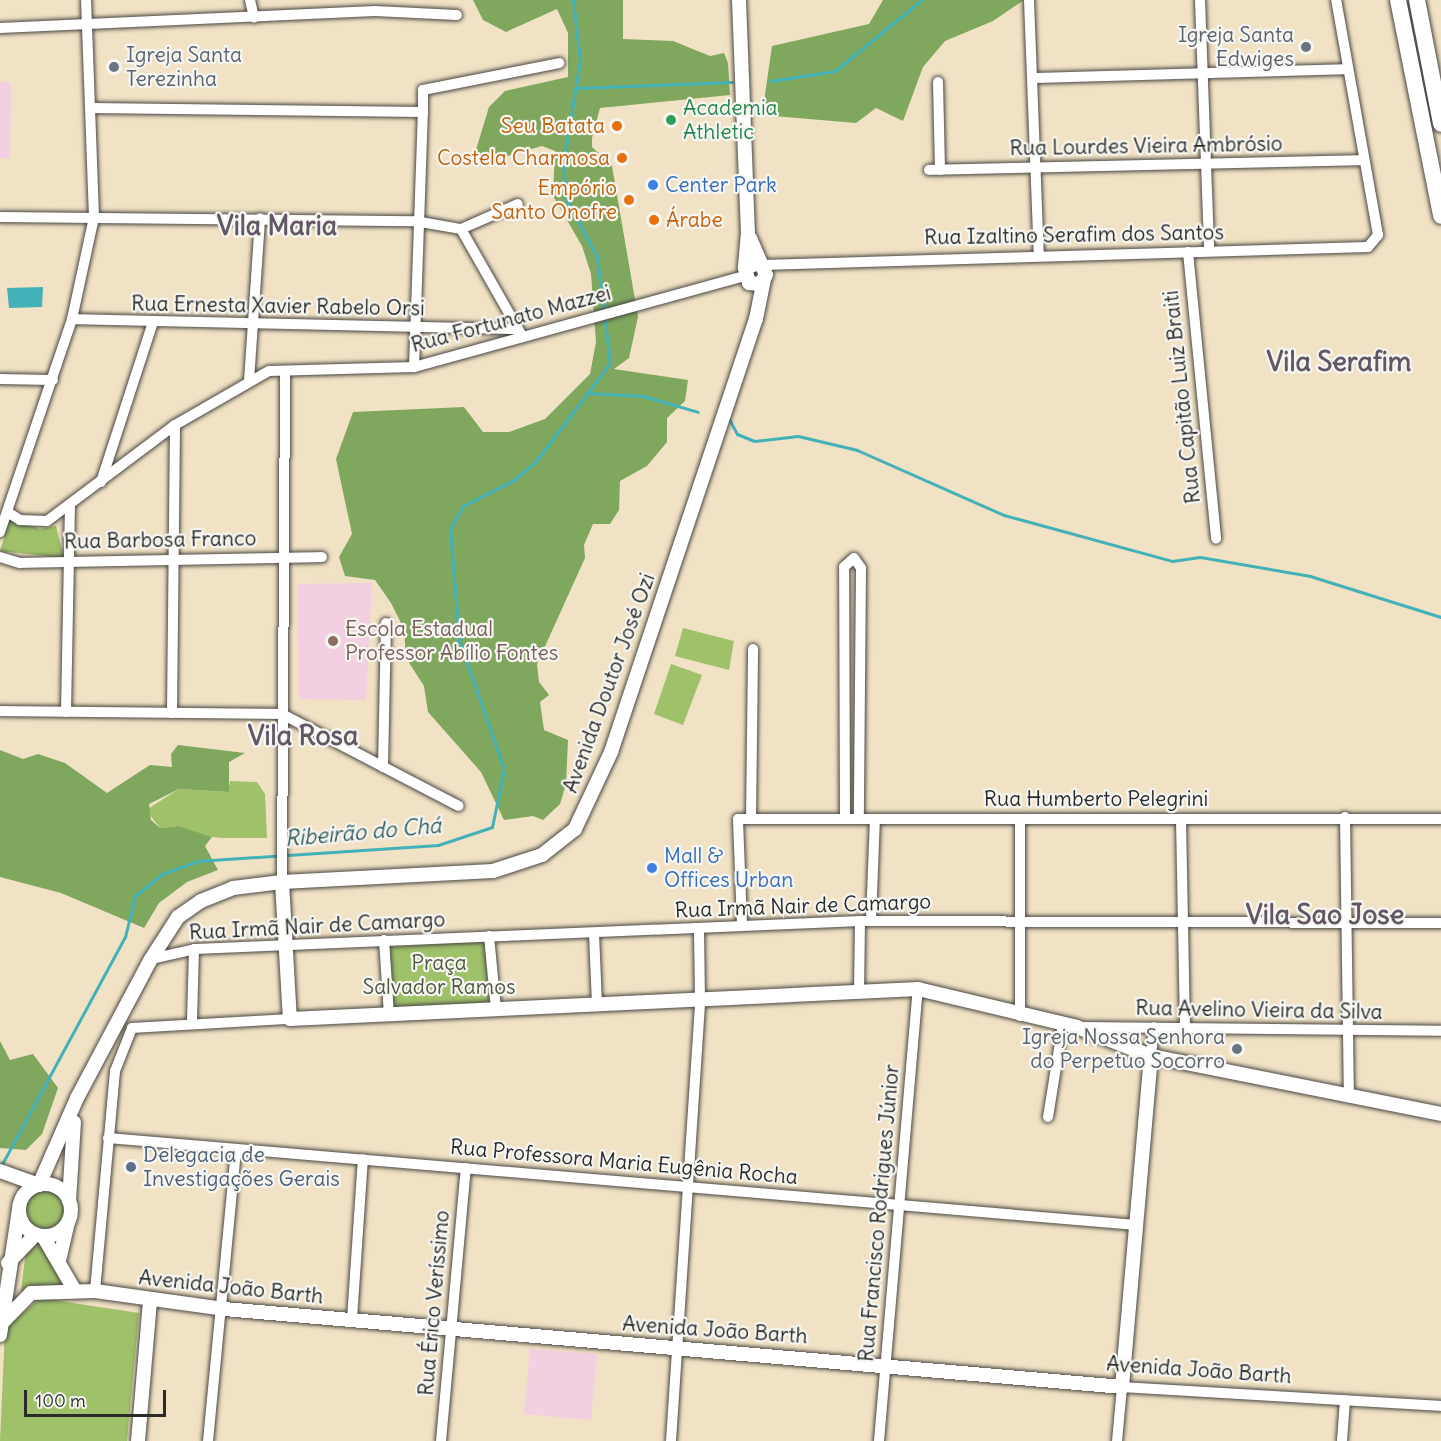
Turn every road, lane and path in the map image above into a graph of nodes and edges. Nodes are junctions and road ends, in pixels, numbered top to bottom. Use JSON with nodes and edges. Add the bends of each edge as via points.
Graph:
{"nodes":[{"id":1,"x":86,"y":0,"type":"edge"},
{"id":2,"x":250,"y":0,"type":"edge"},
{"id":3,"x":1029,"y":0,"type":"edge"},
{"id":4,"x":1200,"y":0,"type":"edge"},
{"id":5,"x":1336,"y":0,"type":"edge"},
{"id":6,"x":1398,"y":0,"type":"edge"},
{"id":7,"x":1417,"y":0,"type":"edge"},
{"id":8,"x":738,"y":1,"type":"edge"},
{"id":9,"x":373,"y":5,"type":"edge"},
{"id":10,"x":457,"y":15,"type":"dead end"},
{"id":11,"x":254,"y":18,"type":"junction"},
{"id":12,"x":88,"y":27,"type":"junction"},
{"id":13,"x":0,"y":28,"type":"edge"},
{"id":14,"x":558,"y":63,"type":"dead end"},
{"id":15,"x":1348,"y":69,"type":"junction"},
{"id":16,"x":1202,"y":71,"type":"junction"},
{"id":17,"x":1032,"y":78,"type":"junction"},
{"id":18,"x":938,"y":82,"type":"dead end"},
{"id":19,"x":90,"y":108,"type":"junction"},
{"id":20,"x":423,"y":112,"type":"junction"},
{"id":21,"x":1441,"y":124,"type":"edge"},
{"id":22,"x":1364,"y":160,"type":"junction"},
{"id":23,"x":1206,"y":164,"type":"junction"},
{"id":24,"x":1037,"y":168,"type":"junction"},
{"id":25,"x":518,"y":204,"type":"dead end"},
{"id":26,"x":1441,"y":216,"type":"edge"},
{"id":27,"x":0,"y":217,"type":"edge"},
{"id":28,"x":94,"y":217,"type":"junction"},
{"id":29,"x":260,"y":218,"type":"junction"},
{"id":30,"x":415,"y":221,"type":"junction"},
{"id":31,"x":461,"y":230,"type":"junction"},
{"id":32,"x":748,"y":232,"type":"junction"},
{"id":33,"x":1188,"y":252,"type":"junction"},
{"id":34,"x":1209,"y":252,"type":"junction"},
{"id":35,"x":1038,"y":256,"type":"junction"},
{"id":36,"x":763,"y":271,"type":"junction"},
{"id":37,"x":746,"y":276,"type":"junction"},
{"id":38,"x":72,"y":320,"type":"junction"},
{"id":39,"x":153,"y":322,"type":"junction"},
{"id":40,"x":253,"y":325,"type":"junction"},
{"id":41,"x":411,"y":328,"type":"junction"},
{"id":42,"x":751,"y":332,"type":"junction"},
{"id":43,"x":520,"y":333,"type":"junction"},
{"id":44,"x":414,"y":367,"type":"junction"},
{"id":45,"x":285,"y":371,"type":"junction"},
{"id":46,"x":0,"y":379,"type":"edge"},
{"id":47,"x":52,"y":380,"type":"junction"},
{"id":48,"x":249,"y":381,"type":"junction"},
{"id":49,"x":175,"y":425,"type":"junction"},
{"id":50,"x":101,"y":482,"type":"junction"},
{"id":51,"x":70,"y":505,"type":"junction"},
{"id":52,"x":9,"y":513,"type":"junction"},
{"id":53,"x":47,"y":521,"type":"junction"},
{"id":54,"x":0,"y":532,"type":"edge"},
{"id":55,"x":68,"y":533,"type":"junction"},
{"id":56,"x":1216,"y":539,"type":"dead end"},
{"id":57,"x":285,"y":557,"type":"junction"},
{"id":58,"x":322,"y":557,"type":"dead end"},
{"id":59,"x":66,"y":561,"type":"junction"},
{"id":60,"x":172,"y":562,"type":"junction"},
{"id":61,"x":2,"y":563,"type":"edge"},
{"id":62,"x":386,"y":623,"type":"dead end"},
{"id":63,"x":860,"y":644,"type":"junction"},
{"id":64,"x":845,"y":645,"type":"junction"},
{"id":65,"x":753,"y":649,"type":"dead end"},
{"id":66,"x":0,"y":711,"type":"edge"},
{"id":67,"x":66,"y":712,"type":"junction"},
{"id":68,"x":172,"y":713,"type":"junction"},
{"id":69,"x":282,"y":714,"type":"junction"},
{"id":70,"x":844,"y":729,"type":"junction"},
{"id":71,"x":860,"y":729,"type":"junction"},
{"id":72,"x":383,"y":766,"type":"junction"},
{"id":73,"x":459,"y":806,"type":"dead end"},
{"id":74,"x":1345,"y":817,"type":"junction"},
{"id":75,"x":751,"y":819,"type":"junction"},
{"id":76,"x":845,"y":819,"type":"junction"},
{"id":77,"x":859,"y":819,"type":"junction"},
{"id":78,"x":875,"y":819,"type":"junction"},
{"id":79,"x":1020,"y":819,"type":"junction"},
{"id":80,"x":1181,"y":819,"type":"junction"},
{"id":81,"x":1441,"y":819,"type":"edge"},
{"id":82,"x":282,"y":882,"type":"junction"},
{"id":83,"x":865,"y":921,"type":"junction"},
{"id":84,"x":1016,"y":923,"type":"junction"},
{"id":85,"x":1441,"y":923,"type":"edge"},
{"id":86,"x":741,"y":924,"type":"junction"},
{"id":87,"x":1183,"y":925,"type":"junction"},
{"id":88,"x":1350,"y":925,"type":"junction"},
{"id":89,"x":699,"y":928,"type":"junction"},
{"id":90,"x":594,"y":933,"type":"junction"},
{"id":91,"x":489,"y":936,"type":"junction"},
{"id":92,"x":384,"y":940,"type":"junction"},
{"id":93,"x":285,"y":944,"type":"junction"},
{"id":94,"x":194,"y":949,"type":"junction"},
{"id":95,"x":167,"y":956,"type":"junction"},
{"id":96,"x":151,"y":960,"type":"junction"},
{"id":97,"x":193,"y":972,"type":"junction"},
{"id":98,"x":918,"y":989,"type":"junction"},
{"id":99,"x":859,"y":993,"type":"junction"},
{"id":100,"x":700,"y":1001,"type":"junction"},
{"id":101,"x":597,"y":1004,"type":"junction"},
{"id":102,"x":496,"y":1009,"type":"junction"},
{"id":103,"x":389,"y":1015,"type":"junction"},
{"id":104,"x":1020,"y":1016,"type":"junction"},
{"id":105,"x":290,"y":1019,"type":"junction"},
{"id":106,"x":192,"y":1021,"type":"junction"},
{"id":107,"x":1070,"y":1025,"type":"junction"},
{"id":108,"x":1185,"y":1026,"type":"junction"},
{"id":109,"x":1154,"y":1027,"type":"junction"},
{"id":110,"x":1441,"y":1031,"type":"edge"},
{"id":111,"x":1348,"y":1033,"type":"junction"},
{"id":112,"x":1151,"y":1056,"type":"junction"},
{"id":113,"x":1349,"y":1091,"type":"junction"},
{"id":114,"x":77,"y":1098,"type":"junction"},
{"id":115,"x":1441,"y":1114,"type":"edge"},
{"id":116,"x":1048,"y":1117,"type":"dead end"},
{"id":117,"x":108,"y":1138,"type":"junction"},
{"id":118,"x":236,"y":1149,"type":"junction"},
{"id":119,"x":363,"y":1160,"type":"junction"},
{"id":120,"x":466,"y":1168,"type":"junction"},
{"id":121,"x":4,"y":1173,"type":"edge"},
{"id":122,"x":39,"y":1185,"type":"junction"},
{"id":123,"x":688,"y":1187,"type":"junction"},
{"id":124,"x":69,"y":1201,"type":"junction"},
{"id":125,"x":21,"y":1204,"type":"junction"},
{"id":126,"x":899,"y":1205,"type":"junction"},
{"id":127,"x":68,"y":1220,"type":"junction"},
{"id":128,"x":1136,"y":1225,"type":"junction"},
{"id":129,"x":39,"y":1235,"type":"junction"},
{"id":130,"x":59,"y":1262,"type":"junction"},
{"id":131,"x":7,"y":1264,"type":"junction"},
{"id":132,"x":75,"y":1291,"type":"junction"},
{"id":133,"x":95,"y":1292,"type":"junction"},
{"id":134,"x":150,"y":1301,"type":"junction"},
{"id":135,"x":224,"y":1309,"type":"junction"},
{"id":136,"x":352,"y":1320,"type":"junction"},
{"id":137,"x":1,"y":1329,"type":"edge"},
{"id":138,"x":452,"y":1329,"type":"junction"},
{"id":139,"x":677,"y":1349,"type":"junction"},
{"id":140,"x":885,"y":1364,"type":"junction"},
{"id":141,"x":1122,"y":1387,"type":"junction"},
{"id":142,"x":1345,"y":1400,"type":"junction"},
{"id":143,"x":1441,"y":1406,"type":"edge"},
{"id":144,"x":138,"y":1441,"type":"edge"},
{"id":145,"x":208,"y":1441,"type":"edge"},
{"id":146,"x":441,"y":1441,"type":"edge"},
{"id":147,"x":671,"y":1441,"type":"edge"},
{"id":148,"x":879,"y":1441,"type":"edge"},
{"id":149,"x":1117,"y":1441,"type":"edge"},
{"id":150,"x":1342,"y":1441,"type":"edge"}],
"edges":[{"from":1,"to":12,"type":"street"},
{"from":2,"to":11,"type":"street"},
{"from":3,"to":17,"type":"street"},
{"from":4,"to":16,"type":"street"},
{"from":5,"to":15,"type":"street"},
{"from":6,"to":26,"type":"highway"},
{"from":7,"to":21,"type":"highway"},
{"from":8,"to":32,"type":"main road"},
{"from":9,"to":10,"type":"street"},
{"from":9,"to":11,"type":"street"},
{"from":11,"to":12,"type":"street"},
{"from":12,"to":13,"type":"street"},
{"from":12,"to":19,"type":"street"},
{"from":14,"to":20,"type":"street","via":[[423,90]]},
{"from":15,"to":16,"type":"street"},
{"from":15,"to":22,"type":"street"},
{"from":16,"to":17,"type":"street"},
{"from":16,"to":23,"type":"street"},
{"from":17,"to":24,"type":"street"},
{"from":18,"to":24,"type":"street","name":"Rua Lourdes Vieira Ambrósio","via":[[934,170]]},
{"from":19,"to":20,"type":"street"},
{"from":19,"to":28,"type":"street"},
{"from":20,"to":30,"type":"street"},
{"from":22,"to":23,"type":"street","name":"Rua Lourdes Vieira Ambrósio"},
{"from":22,"to":34,"type":"street","name":"Rua Izaltino Serafim dos Santos","via":[[1378,235],[1368,247]]},
{"from":23,"to":24,"type":"street","name":"Rua Lourdes Vieira Ambrósio"},
{"from":23,"to":34,"type":"street"},
{"from":24,"to":35,"type":"street"},
{"from":25,"to":31,"type":"street"},
{"from":27,"to":28,"type":"street"},
{"from":28,"to":29,"type":"street"},
{"from":28,"to":38,"type":"street"},
{"from":29,"to":30,"type":"street"},
{"from":29,"to":40,"type":"street"},
{"from":30,"to":31,"type":"street"},
{"from":30,"to":41,"type":"street"},
{"from":31,"to":43,"type":"street"},
{"from":32,"to":36,"type":"main road"},
{"from":32,"to":37,"type":"main road"},
{"from":33,"to":34,"type":"street","name":"Rua Izaltino Serafim dos Santos"},
{"from":33,"to":35,"type":"street","name":"Rua Izaltino Serafim dos Santos"},
{"from":33,"to":56,"type":"street","name":"Rua Capitão Luiz Braiti"},
{"from":35,"to":36,"type":"street","name":"Rua Izaltino Serafim dos Santos","via":[[781,267]]},
{"from":36,"to":37,"type":"main road"},
{"from":36,"to":37,"type":"main road"},
{"from":36,"to":42,"type":"main road","name":"Avenida Doutor José Ozi"},
{"from":37,"to":42,"type":"main road"},
{"from":37,"to":43,"type":"street","name":"Rua Fortunato Mazzei"},
{"from":38,"to":39,"type":"street","name":"Rua Ernesta Xavier Rabelo Orsi"},
{"from":38,"to":47,"type":"street"},
{"from":39,"to":40,"type":"street","name":"Rua Ernesta Xavier Rabelo Orsi"},
{"from":39,"to":50,"type":"street"},
{"from":40,"to":41,"type":"street","name":"Rua Ernesta Xavier Rabelo Orsi"},
{"from":40,"to":48,"type":"street"},
{"from":41,"to":43,"type":"street","name":"Rua Ernesta Xavier Rabelo Orsi"},
{"from":41,"to":44,"type":"street"},
{"from":42,"to":82,"type":"main road","name":"Avenida Doutor José Ozi","via":[[611,752],[575,829],[542,855],[493,871]]},
{"from":43,"to":44,"type":"street","name":"Rua Fortunato Mazzei"},
{"from":44,"to":45,"type":"street","name":"Rua Fortunato Mazzei"},
{"from":45,"to":48,"type":"street","name":"Rua Fortunato Mazzei","via":[[269,371]]},
{"from":45,"to":57,"type":"street"},
{"from":46,"to":47,"type":"street"},
{"from":47,"to":52,"type":"street"},
{"from":48,"to":49,"type":"street","name":"Rua Fortunato Mazzei"},
{"from":49,"to":50,"type":"street","name":"Rua Fortunato Mazzei"},
{"from":49,"to":60,"type":"street"},
{"from":50,"to":51,"type":"street","name":"Rua Fortunato Mazzei"},
{"from":51,"to":53,"type":"street","name":"Rua Fortunato Mazzei"},
{"from":51,"to":55,"type":"street"},
{"from":52,"to":53,"type":"street","via":[[20,520]]},
{"from":52,"to":54,"type":"street"},
{"from":53,"to":55,"type":"street"},
{"from":55,"to":59,"type":"street"},
{"from":57,"to":58,"type":"street","name":"Rua Barbosa Franco"},
{"from":57,"to":60,"type":"street","name":"Rua Barbosa Franco"},
{"from":57,"to":69,"type":"street"},
{"from":59,"to":60,"type":"street","name":"Rua Barbosa Franco"},
{"from":59,"to":61,"type":"street","name":"Rua Barbosa Franco"},
{"from":59,"to":67,"type":"street"},
{"from":60,"to":68,"type":"street"},
{"from":62,"to":72,"type":"street"},
{"from":63,"to":64,"type":"street"},
{"from":63,"to":64,"type":"street","via":[[861,568],[854,558],[844,567]]},
{"from":63,"to":71,"type":"street"},
{"from":64,"to":70,"type":"street"},
{"from":65,"to":75,"type":"street"},
{"from":66,"to":67,"type":"street"},
{"from":67,"to":68,"type":"street"},
{"from":68,"to":69,"type":"street"},
{"from":69,"to":72,"type":"street"},
{"from":69,"to":82,"type":"street"},
{"from":70,"to":71,"type":"street"},
{"from":70,"to":76,"type":"street"},
{"from":71,"to":77,"type":"street"},
{"from":72,"to":73,"type":"street"},
{"from":74,"to":80,"type":"street","name":"Rua Humberto Pelegrini"},
{"from":74,"to":81,"type":"street","name":"Rua Humberto Pelegrini"},
{"from":74,"to":88,"type":"street"},
{"from":75,"to":76,"type":"street","name":"Rua Humberto Pelegrini"},
{"from":75,"to":86,"type":"street","via":[[738,819]]},
{"from":76,"to":77,"type":"street","name":"Rua Humberto Pelegrini"},
{"from":77,"to":78,"type":"street","name":"Rua Humberto Pelegrini"},
{"from":78,"to":79,"type":"street","name":"Rua Humberto Pelegrini"},
{"from":78,"to":83,"type":"street"},
{"from":79,"to":80,"type":"street","name":"Rua Humberto Pelegrini"},
{"from":79,"to":84,"type":"street"},
{"from":80,"to":87,"type":"street"},
{"from":82,"to":93,"type":"main road"},
{"from":82,"to":96,"type":"main road","name":"Avenida Doutor José Ozi","via":[[233,888],[201,901],[178,917]]},
{"from":83,"to":84,"type":"street","name":"Rua Irmã Nair de Camargo"},
{"from":83,"to":86,"type":"street","name":"Rua Irmã Nair de Camargo"},
{"from":83,"to":99,"type":"street"},
{"from":84,"to":87,"type":"street","name":"Rua Irmã Nair de Camargo"},
{"from":84,"to":104,"type":"street"},
{"from":85,"to":88,"type":"street","name":"Rua Irmã Nair de Camargo"},
{"from":86,"to":89,"type":"street","name":"Rua Irmã Nair de Camargo"},
{"from":87,"to":88,"type":"street","name":"Rua Irmã Nair de Camargo"},
{"from":87,"to":108,"type":"street"},
{"from":88,"to":111,"type":"street"},
{"from":89,"to":90,"type":"street","name":"Rua Irmã Nair de Camargo"},
{"from":89,"to":100,"type":"street"},
{"from":90,"to":91,"type":"street","name":"Rua Irmã Nair de Camargo"},
{"from":90,"to":101,"type":"street"},
{"from":91,"to":92,"type":"street","name":"Rua Irmã Nair de Camargo"},
{"from":91,"to":102,"type":"street"},
{"from":92,"to":93,"type":"street","name":"Rua Irmã Nair de Camargo"},
{"from":92,"to":103,"type":"street"},
{"from":93,"to":94,"type":"street","name":"Rua Irmã Nair de Camargo"},
{"from":93,"to":105,"type":"main road"},
{"from":94,"to":95,"type":"street","name":"Rua Irmã Nair de Camargo"},
{"from":94,"to":97,"type":"street"},
{"from":95,"to":96,"type":"street","name":"Rua Irmã Nair de Camargo"},
{"from":95,"to":97,"type":"street","name":"Rua Irmã Nair de Camargo"},
{"from":96,"to":114,"type":"main road","name":"Avenida Doutor José Ozi"},
{"from":97,"to":106,"type":"street"},
{"from":98,"to":99,"type":"main road"},
{"from":98,"to":104,"type":"main road"},
{"from":98,"to":126,"type":"street","name":"Rua Francisco Rodrigues Júnior"},
{"from":99,"to":100,"type":"main road"},
{"from":100,"to":101,"type":"main road"},
{"from":100,"to":123,"type":"street"},
{"from":101,"to":102,"type":"main road"},
{"from":102,"to":103,"type":"main road"},
{"from":103,"to":105,"type":"main road"},
{"from":104,"to":107,"type":"main road"},
{"from":105,"to":106,"type":"street"},
{"from":106,"to":117,"type":"street","via":[[132,1028],[115,1071]]},
{"from":107,"to":109,"type":"street","name":"Rua Avelino Vieira da Silva"},
{"from":107,"to":112,"type":"main road"},
{"from":107,"to":116,"type":"street"},
{"from":108,"to":109,"type":"street","name":"Rua Avelino Vieira da Silva"},
{"from":108,"to":111,"type":"street","name":"Rua Avelino Vieira da Silva"},
{"from":109,"to":112,"type":"street"},
{"from":110,"to":111,"type":"street","name":"Rua Avelino Vieira da Silva"},
{"from":111,"to":113,"type":"street"},
{"from":112,"to":113,"type":"main road"},
{"from":112,"to":128,"type":"main road"},
{"from":113,"to":115,"type":"main road"},
{"from":114,"to":122,"type":"main road","name":"Avenida Doutor José Ozi"},
{"from":114,"to":124,"type":"main road","name":"Avenida Doutor José Ozi"},
{"from":117,"to":118,"type":"street","name":"Rua Professora Maria Eugênia Rocha"},
{"from":117,"to":133,"type":"street"},
{"from":118,"to":119,"type":"street","name":"Rua Professora Maria Eugênia Rocha"},
{"from":118,"to":135,"type":"street"},
{"from":119,"to":120,"type":"street","name":"Rua Professora Maria Eugênia Rocha"},
{"from":119,"to":136,"type":"street"},
{"from":120,"to":123,"type":"street","name":"Rua Professora Maria Eugênia Rocha"},
{"from":120,"to":138,"type":"street","name":"Rua Érico Veríssimo"},
{"from":121,"to":122,"type":"main road"},
{"from":121,"to":125,"type":"main road"},
{"from":122,"to":124,"type":"main road","via":[[57,1187]]},
{"from":122,"to":125,"type":"main road"},
{"from":123,"to":126,"type":"street","name":"Rua Professora Maria Eugênia Rocha"},
{"from":123,"to":139,"type":"street"},
{"from":124,"to":127,"type":"main road"},
{"from":125,"to":129,"type":"main road","via":[[26,1227]]},
{"from":125,"to":131,"type":"main road"},
{"from":126,"to":128,"type":"street","name":"Rua Professora Maria Eugênia Rocha"},
{"from":126,"to":140,"type":"street","name":"Rua Francisco Rodrigues Júnior"},
{"from":127,"to":129,"type":"main road","via":[[56,1234]]},
{"from":127,"to":130,"type":"main road"},
{"from":128,"to":141,"type":"main road"},
{"from":129,"to":130,"type":"main road"},
{"from":129,"to":131,"type":"main road"},
{"from":130,"to":132,"type":"main road"},
{"from":131,"to":137,"type":"main road"},
{"from":132,"to":133,"type":"main road","name":"Avenida João Barth"},
{"from":132,"to":137,"type":"main road","name":"Avenida João Barth","via":[[31,1293]]},
{"from":133,"to":134,"type":"main road","name":"Avenida João Barth"},
{"from":134,"to":135,"type":"main road","name":"Avenida João Barth"},
{"from":134,"to":144,"type":"main road"},
{"from":135,"to":136,"type":"main road","name":"Avenida João Barth"},
{"from":135,"to":145,"type":"street"},
{"from":136,"to":138,"type":"main road","name":"Avenida João Barth"},
{"from":138,"to":139,"type":"main road","name":"Avenida João Barth"},
{"from":138,"to":146,"type":"street","name":"Rua Érico Veríssimo"},
{"from":139,"to":140,"type":"main road","name":"Avenida João Barth"},
{"from":139,"to":147,"type":"street"},
{"from":140,"to":141,"type":"main road","name":"Avenida João Barth"},
{"from":140,"to":148,"type":"street","name":"Rua Francisco Rodrigues Júnior"},
{"from":141,"to":142,"type":"street","name":"Avenida João Barth"},
{"from":141,"to":149,"type":"street"},
{"from":142,"to":143,"type":"street","name":"Avenida João Barth"},
{"from":142,"to":150,"type":"street"}]}
